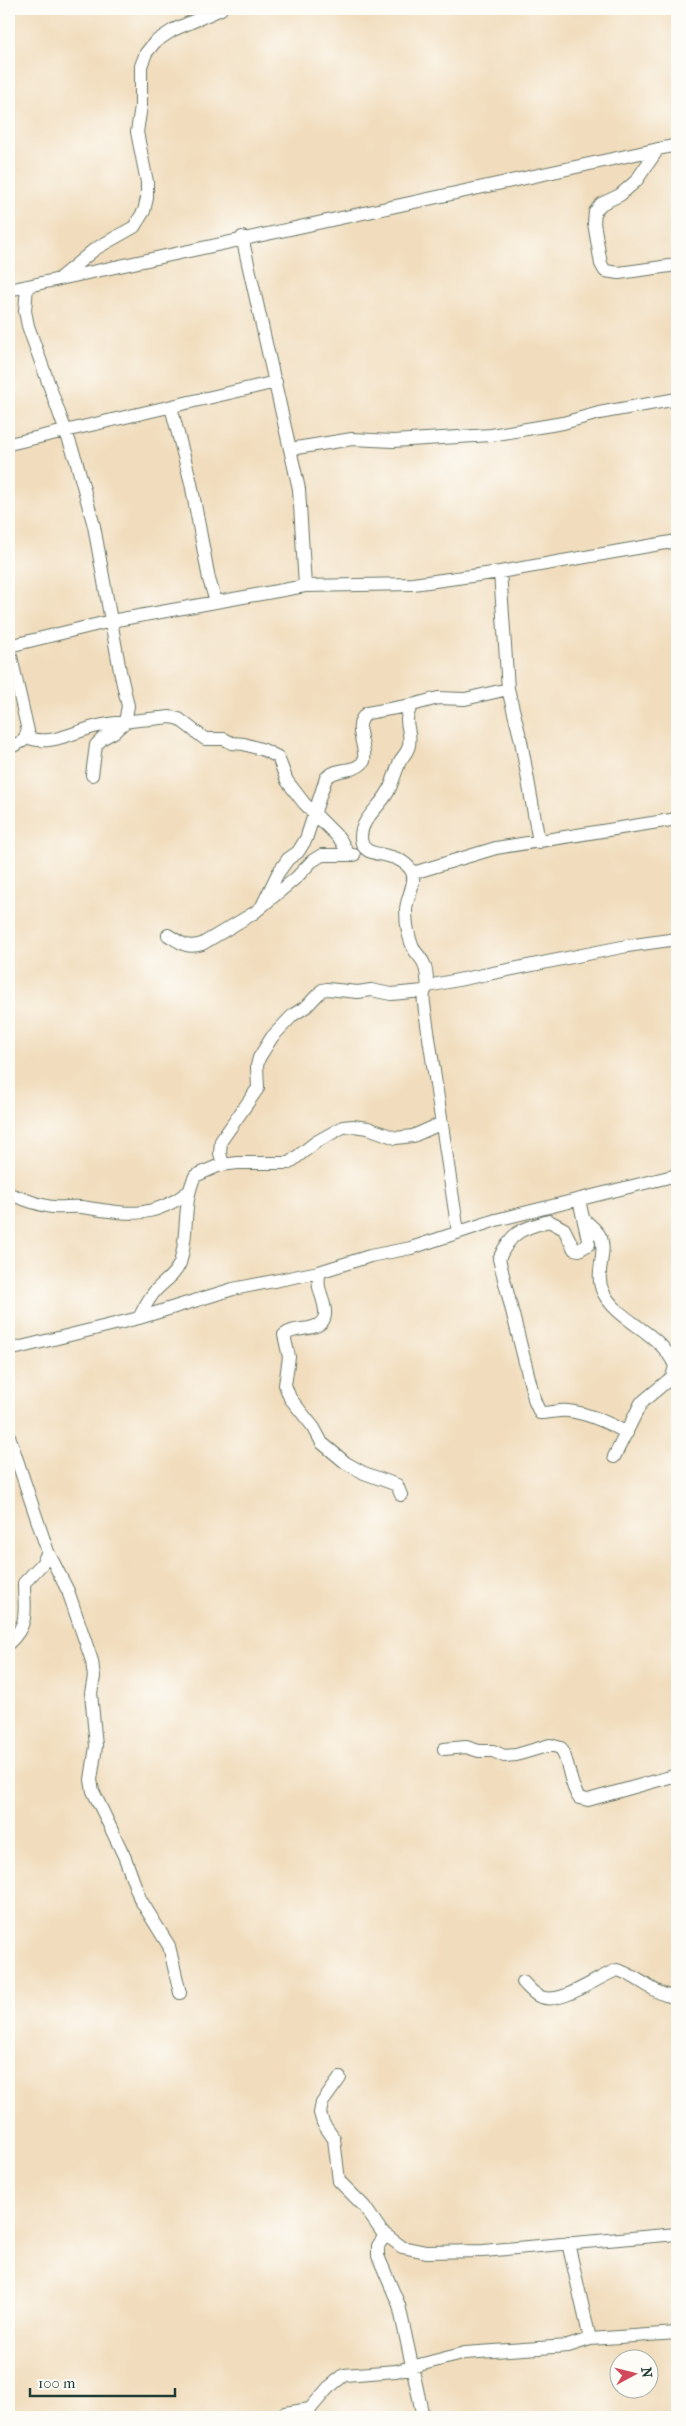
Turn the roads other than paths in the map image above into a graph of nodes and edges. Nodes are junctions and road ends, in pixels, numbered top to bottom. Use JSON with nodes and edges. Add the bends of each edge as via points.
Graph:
{"nodes":[{"id":1,"x":221,"y":9,"type":"edge"},
{"id":2,"x":677,"y":145,"type":"edge"},
{"id":3,"x":658,"y":149,"type":"junction"},
{"id":4,"x":242,"y":237,"type":"junction"},
{"id":5,"x":677,"y":265,"type":"edge"},
{"id":6,"x":59,"y":278,"type":"junction"},
{"id":7,"x":27,"y":286,"type":"junction"},
{"id":8,"x":9,"y":290,"type":"edge"},
{"id":9,"x":276,"y":382,"type":"junction"},
{"id":10,"x":677,"y":399,"type":"edge"},
{"id":11,"x":171,"y":407,"type":"junction"},
{"id":12,"x":64,"y":430,"type":"junction"},
{"id":13,"x":9,"y":444,"type":"edge"},
{"id":14,"x":290,"y":449,"type":"junction"},
{"id":15,"x":677,"y":541,"type":"edge"},
{"id":16,"x":500,"y":572,"type":"junction"},
{"id":17,"x":305,"y":586,"type":"junction"},
{"id":18,"x":216,"y":602,"type":"junction"},
{"id":19,"x":111,"y":621,"type":"junction"},
{"id":20,"x":9,"y":647,"type":"edge"},
{"id":21,"x":508,"y":689,"type":"junction"},
{"id":22,"x":412,"y":705,"type":"junction"},
{"id":23,"x":125,"y":722,"type":"junction"},
{"id":24,"x":27,"y":737,"type":"junction"},
{"id":25,"x":9,"y":748,"type":"edge"},
{"id":26,"x":92,"y":775,"type":"dead end"},
{"id":27,"x":316,"y":814,"type":"junction"},
{"id":28,"x":677,"y":819,"type":"edge"},
{"id":29,"x":539,"y":842,"type":"junction"},
{"id":30,"x":372,"y":854,"type":"junction"},
{"id":31,"x":349,"y":855,"type":"junction"},
{"id":32,"x":413,"y":873,"type":"junction"},
{"id":33,"x":262,"y":906,"type":"junction"},
{"id":34,"x":168,"y":934,"type":"dead end"},
{"id":35,"x":677,"y":939,"type":"edge"},
{"id":36,"x":426,"y":989,"type":"junction"},
{"id":37,"x":440,"y":1124,"type":"junction"},
{"id":38,"x":223,"y":1165,"type":"junction"},
{"id":39,"x":677,"y":1175,"type":"edge"},
{"id":40,"x":188,"y":1192,"type":"junction"},
{"id":41,"x":9,"y":1194,"type":"edge"},
{"id":42,"x":579,"y":1200,"type":"junction"},
{"id":43,"x":582,"y":1217,"type":"junction"},
{"id":44,"x":458,"y":1232,"type":"junction"},
{"id":45,"x":319,"y":1272,"type":"junction"},
{"id":46,"x":139,"y":1318,"type":"junction"},
{"id":47,"x":9,"y":1350,"type":"edge"},
{"id":48,"x":627,"y":1432,"type":"junction"},
{"id":49,"x":9,"y":1436,"type":"edge"},
{"id":50,"x":614,"y":1457,"type":"dead end"},
{"id":51,"x":401,"y":1495,"type":"dead end"},
{"id":52,"x":48,"y":1552,"type":"junction"},
{"id":53,"x":9,"y":1643,"type":"edge"},
{"id":54,"x":444,"y":1748,"type":"dead end"},
{"id":55,"x":677,"y":1775,"type":"edge"},
{"id":56,"x":523,"y":1982,"type":"dead end"},
{"id":57,"x":180,"y":1994,"type":"dead end"},
{"id":58,"x":677,"y":1997,"type":"edge"},
{"id":59,"x":340,"y":2078,"type":"dead end"},
{"id":60,"x":677,"y":2234,"type":"edge"},
{"id":61,"x":385,"y":2235,"type":"junction"},
{"id":62,"x":568,"y":2242,"type":"junction"},
{"id":63,"x":677,"y":2334,"type":"edge"},
{"id":64,"x":590,"y":2339,"type":"junction"},
{"id":65,"x":410,"y":2366,"type":"junction"},
{"id":66,"x":278,"y":2417,"type":"edge"},
{"id":67,"x":423,"y":2417,"type":"edge"}],
"edges":[{"from":1,"to":6,"type":"street","via":[[173,30],[146,53],[141,66],[138,132],[147,182],[144,211],[134,227],[95,250]]},
{"from":2,"to":3,"type":"street"},
{"from":3,"to":4,"type":"street"},
{"from":3,"to":5,"type":"street","via":[[636,181],[620,196],[601,204],[595,212],[594,223],[605,271],[619,273]]},
{"from":4,"to":6,"type":"street","via":[[120,267]]},
{"from":4,"to":9,"type":"street"},
{"from":6,"to":7,"type":"street"},
{"from":7,"to":8,"type":"street"},
{"from":7,"to":12,"type":"street","via":[[24,311]]},
{"from":9,"to":11,"type":"street"},
{"from":9,"to":14,"type":"street"},
{"from":10,"to":14,"type":"street","via":[[491,435],[392,441],[352,439]]},
{"from":11,"to":12,"type":"street"},
{"from":11,"to":18,"type":"street"},
{"from":12,"to":13,"type":"street"},
{"from":12,"to":19,"type":"street","via":[[76,460],[94,526]]},
{"from":14,"to":17,"type":"street","via":[[299,489]]},
{"from":15,"to":16,"type":"street"},
{"from":16,"to":17,"type":"street","via":[[413,584]]},
{"from":16,"to":21,"type":"street"},
{"from":17,"to":18,"type":"street"},
{"from":18,"to":19,"type":"street"},
{"from":19,"to":20,"type":"street"},
{"from":19,"to":23,"type":"street","via":[[128,706]]},
{"from":20,"to":24,"type":"street","via":[[26,717]]},
{"from":21,"to":22,"type":"street","via":[[465,700],[438,698]]},
{"from":21,"to":29,"type":"street"},
{"from":22,"to":27,"type":"street","via":[[367,713],[362,718],[364,762],[357,767],[333,772],[326,778]]},
{"from":22,"to":30,"type":"street","via":[[406,720],[409,747],[381,805],[363,826],[361,839],[364,849]]},
{"from":23,"to":24,"type":"street","via":[[42,740]]},
{"from":23,"to":26,"type":"street","via":[[96,745]]},
{"from":23,"to":27,"type":"street","via":[[170,717],[179,719],[205,739],[220,738],[264,750],[278,757],[287,781]]},
{"from":24,"to":25,"type":"street"},
{"from":27,"to":31,"type":"street","via":[[340,839]]},
{"from":27,"to":33,"type":"street","via":[[298,852],[278,873]]},
{"from":28,"to":29,"type":"street"},
{"from":29,"to":32,"type":"street","via":[[496,848]]},
{"from":30,"to":31,"type":"street"},
{"from":30,"to":32,"type":"street","via":[[400,859]]},
{"from":31,"to":33,"type":"street","via":[[322,855],[312,860]]},
{"from":32,"to":36,"type":"street","via":[[406,910],[408,931],[425,967]]},
{"from":33,"to":34,"type":"street","via":[[234,926],[193,947],[184,946]]},
{"from":35,"to":36,"type":"street","via":[[627,946]]},
{"from":36,"to":37,"type":"street"},
{"from":36,"to":38,"type":"street","via":[[391,994],[327,988],[293,1015],[262,1052],[257,1066],[258,1088],[221,1141]]},
{"from":37,"to":38,"type":"street","via":[[413,1136],[396,1138],[368,1128],[343,1127],[289,1163]]},
{"from":37,"to":44,"type":"street"},
{"from":38,"to":40,"type":"street","via":[[195,1176]]},
{"from":39,"to":42,"type":"street"},
{"from":40,"to":41,"type":"street","via":[[171,1206],[147,1213],[54,1208]]},
{"from":40,"to":46,"type":"street","via":[[185,1240],[179,1266],[152,1296]]},
{"from":42,"to":43,"type":"street"},
{"from":42,"to":44,"type":"street"},
{"from":43,"to":48,"type":"street","via":[[602,1242],[599,1271],[602,1290],[612,1305],[652,1336],[675,1366],[672,1376],[641,1403]]},
{"from":43,"to":48,"type":"street","via":[[589,1244],[586,1247],[574,1249],[564,1230],[549,1221],[520,1229],[504,1246],[499,1259],[540,1413],[577,1413]]},
{"from":44,"to":45,"type":"street"},
{"from":45,"to":46,"type":"street","via":[[233,1290]]},
{"from":45,"to":51,"type":"street","via":[[326,1317],[314,1327],[294,1330],[284,1336],[289,1357],[285,1385],[290,1398],[322,1443],[346,1463],[396,1485]]},
{"from":46,"to":47,"type":"street"},
{"from":48,"to":50,"type":"street"},
{"from":49,"to":52,"type":"street"},
{"from":52,"to":53,"type":"street","via":[[42,1564],[24,1583],[25,1617],[22,1629]]},
{"from":52,"to":57,"type":"street","via":[[68,1591],[92,1661],[91,1693],[96,1746],[93,1791],[140,1898],[169,1946]]},
{"from":54,"to":55,"type":"street","via":[[457,1746],[516,1756],[550,1746],[561,1748],[575,1791],[580,1798],[588,1800]]},
{"from":56,"to":58,"type":"street","via":[[540,1997],[550,1999],[617,1970],[639,1978],[669,1997]]},
{"from":59,"to":61,"type":"street","via":[[322,2103],[320,2113],[334,2138],[339,2182],[364,2206]]},
{"from":60,"to":62,"type":"street"},
{"from":61,"to":62,"type":"street","via":[[402,2247],[426,2252],[483,2251]]},
{"from":61,"to":65,"type":"street","via":[[378,2246],[378,2256],[399,2305]]},
{"from":62,"to":64,"type":"street"},
{"from":63,"to":64,"type":"street"},
{"from":64,"to":65,"type":"street","via":[[568,2346],[465,2353]]},
{"from":65,"to":66,"type":"street","via":[[396,2371],[344,2375],[310,2409]]},
{"from":65,"to":67,"type":"street"}]}
